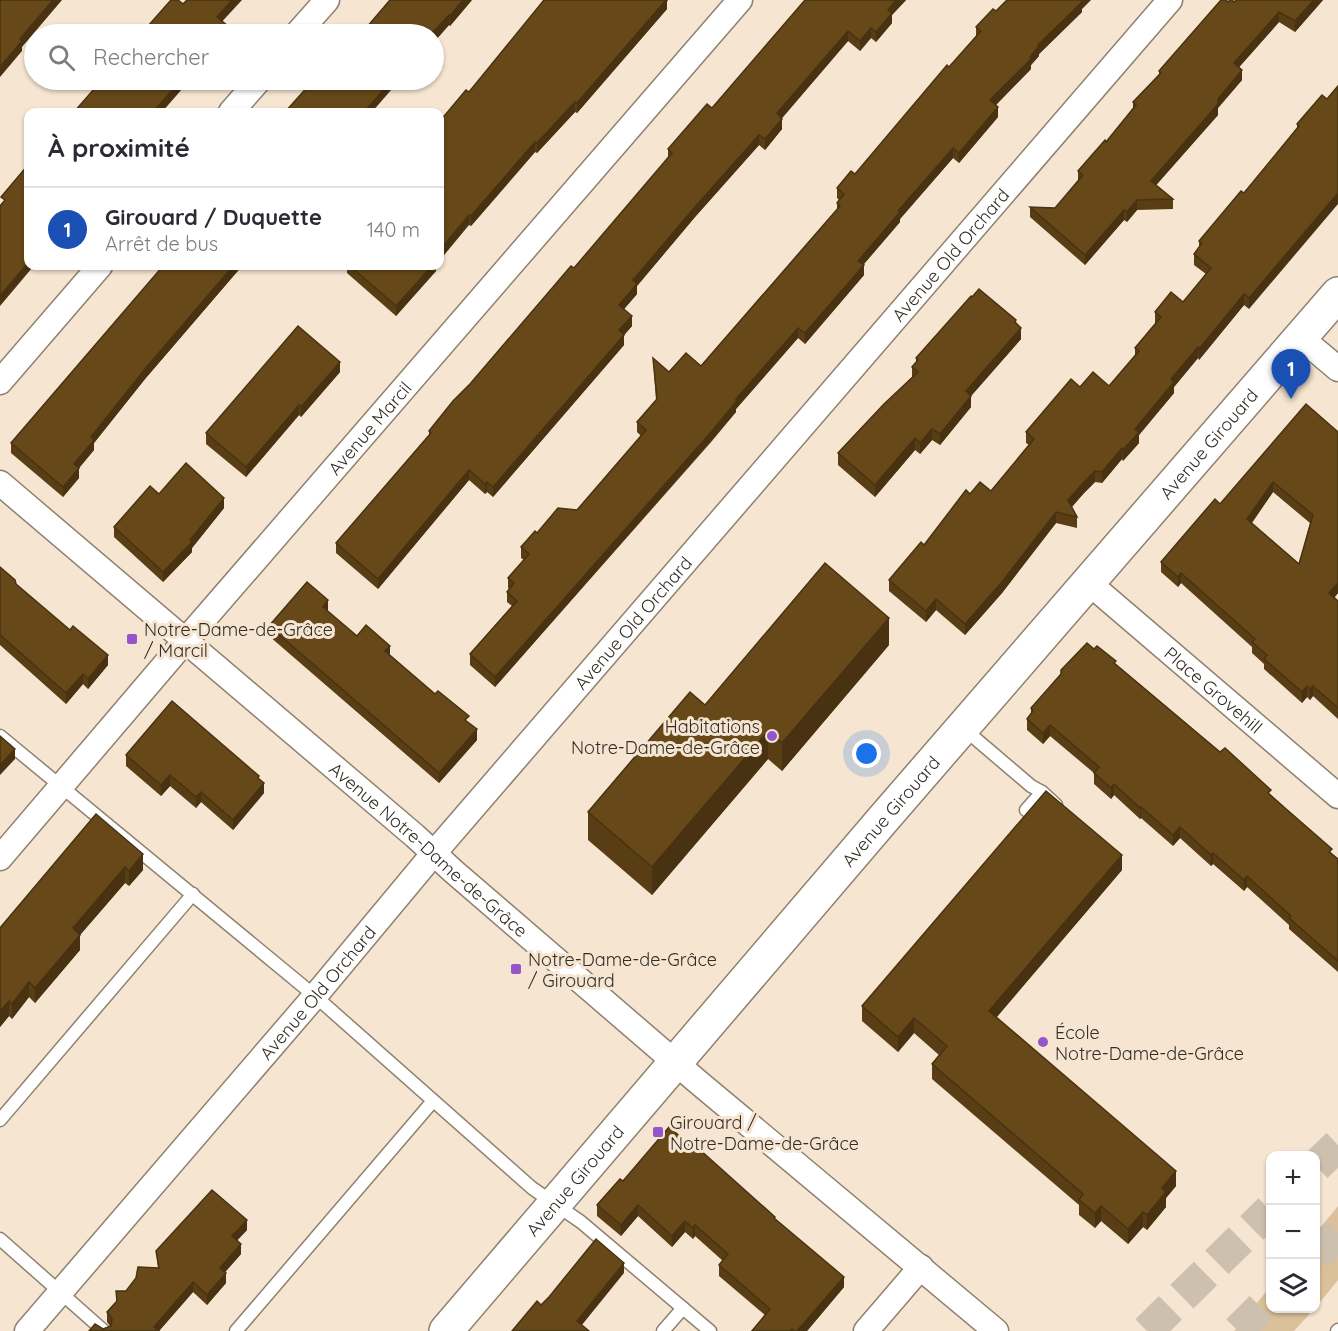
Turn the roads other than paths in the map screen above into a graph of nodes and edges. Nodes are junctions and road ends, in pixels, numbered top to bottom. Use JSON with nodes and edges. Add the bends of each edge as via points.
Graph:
{"nodes":[{"id":1,"x":327,"y":0,"type":"edge"},
{"id":2,"x":740,"y":0,"type":"edge"},
{"id":3,"x":1170,"y":0,"type":"edge"},
{"id":4,"x":306,"y":24,"type":"edge"},
{"id":5,"x":250,"y":90,"type":"edge"},
{"id":6,"x":234,"y":108,"type":"edge"},
{"id":7,"x":97,"y":270,"type":"edge"},
{"id":8,"x":1338,"y":294,"type":"edge"},
{"id":9,"x":1300,"y":337,"type":"junction"},
{"id":10,"x":1338,"y":369,"type":"edge"},
{"id":11,"x":0,"y":382,"type":"edge"},
{"id":12,"x":0,"y":483,"type":"edge"},
{"id":13,"x":1089,"y":583,"type":"junction"},
{"id":14,"x":185,"y":641,"type":"junction"},
{"id":15,"x":962,"y":728,"type":"junction"},
{"id":16,"x":0,"y":736,"type":"edge"},
{"id":17,"x":62,"y":787,"type":"junction"},
{"id":18,"x":1042,"y":792,"type":"junction"},
{"id":19,"x":1338,"y":796,"type":"edge"},
{"id":20,"x":1026,"y":810,"type":"edge"},
{"id":21,"x":1064,"y":811,"type":"edge"},
{"id":22,"x":434,"y":853,"type":"junction"},
{"id":23,"x":0,"y":858,"type":"edge"},
{"id":24,"x":193,"y":894,"type":"junction"},
{"id":25,"x":315,"y":996,"type":"junction"},
{"id":26,"x":675,"y":1063,"type":"junction"},
{"id":27,"x":433,"y":1101,"type":"junction"},
{"id":28,"x":0,"y":1120,"type":"edge"},
{"id":29,"x":555,"y":1204,"type":"junction"},
{"id":30,"x":0,"y":1239,"type":"edge"},
{"id":31,"x":921,"y":1268,"type":"junction"},
{"id":32,"x":60,"y":1292,"type":"junction"},
{"id":33,"x":683,"y":1308,"type":"junction"},
{"id":34,"x":27,"y":1331,"type":"edge"},
{"id":35,"x":104,"y":1331,"type":"edge"},
{"id":36,"x":236,"y":1331,"type":"edge"},
{"id":37,"x":446,"y":1331,"type":"edge"},
{"id":38,"x":663,"y":1331,"type":"edge"},
{"id":39,"x":710,"y":1331,"type":"edge"},
{"id":40,"x":866,"y":1331,"type":"edge"},
{"id":41,"x":996,"y":1331,"type":"edge"}],
"edges":[{"from":1,"to":4,"type":"street"},
{"from":2,"to":14,"type":"street","name":"Avenue Marcil"},
{"from":3,"to":22,"type":"street","name":"Avenue Old Orchard"},
{"from":5,"to":6,"type":"street"},
{"from":7,"to":11,"type":"street"},
{"from":8,"to":9,"type":"street","name":"Avenue Girouard"},
{"from":9,"to":10,"type":"street"},
{"from":9,"to":13,"type":"street","name":"Avenue Girouard"},
{"from":12,"to":14,"type":"street","name":"Avenue Notre-Dame-de-Grâce"},
{"from":13,"to":15,"type":"street","name":"Avenue Girouard"},
{"from":13,"to":19,"type":"street","name":"Place Grovehill"},
{"from":14,"to":17,"type":"street","name":"Avenue Marcil"},
{"from":14,"to":22,"type":"street","name":"Avenue Notre-Dame-de-Grâce"},
{"from":15,"to":18,"type":"lane"},
{"from":15,"to":26,"type":"street","name":"Avenue Girouard"},
{"from":16,"to":17,"type":"lane"},
{"from":17,"to":23,"type":"street","name":"Avenue Marcil"},
{"from":17,"to":24,"type":"lane"},
{"from":18,"to":20,"type":"lane"},
{"from":18,"to":21,"type":"lane"},
{"from":22,"to":25,"type":"street","name":"Avenue Old Orchard"},
{"from":22,"to":26,"type":"street","name":"Avenue Notre-Dame-de-Grâce"},
{"from":24,"to":25,"type":"lane"},
{"from":24,"to":28,"type":"lane"},
{"from":25,"to":27,"type":"lane"},
{"from":25,"to":32,"type":"street","name":"Avenue Old Orchard"},
{"from":26,"to":29,"type":"street","name":"Avenue Girouard"},
{"from":26,"to":31,"type":"street","name":"Avenue Notre-Dame-de-Grâce"},
{"from":27,"to":29,"type":"lane"},
{"from":27,"to":36,"type":"lane"},
{"from":29,"to":33,"type":"lane"},
{"from":29,"to":37,"type":"street","name":"Avenue Girouard"},
{"from":30,"to":32,"type":"lane"},
{"from":31,"to":40,"type":"street"},
{"from":31,"to":41,"type":"street","name":"Avenue Notre-Dame-de-Grâce"},
{"from":32,"to":34,"type":"street","name":"Avenue Old Orchard"},
{"from":32,"to":35,"type":"lane"},
{"from":33,"to":38,"type":"lane"},
{"from":33,"to":39,"type":"lane"}]}
